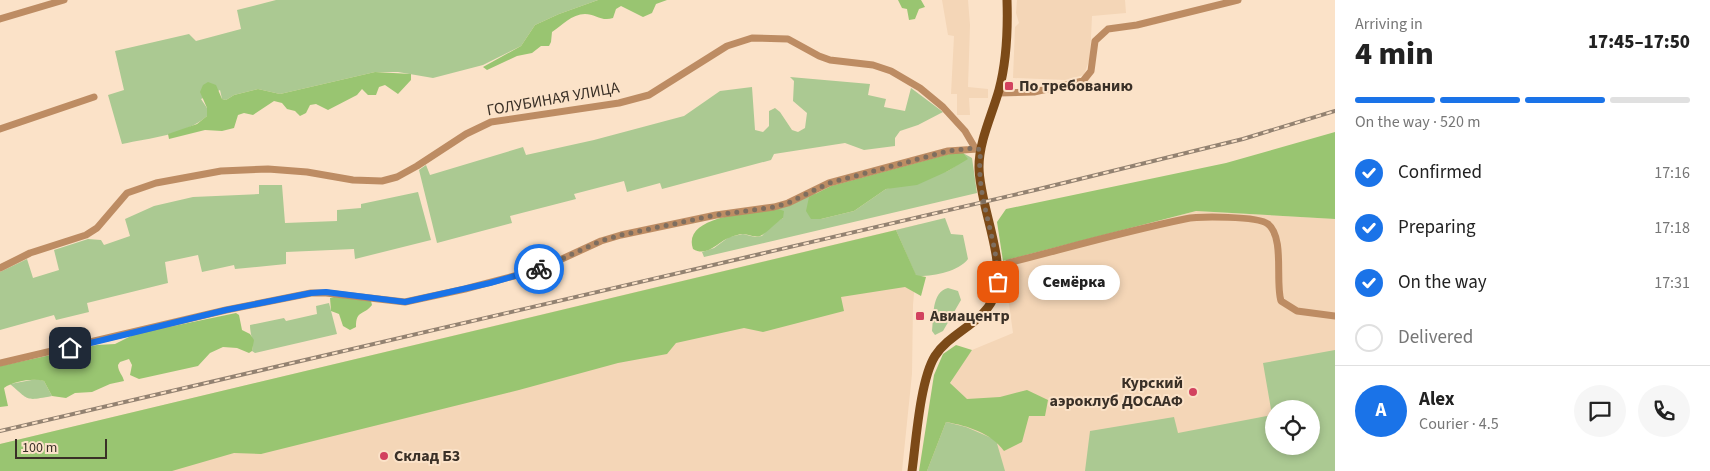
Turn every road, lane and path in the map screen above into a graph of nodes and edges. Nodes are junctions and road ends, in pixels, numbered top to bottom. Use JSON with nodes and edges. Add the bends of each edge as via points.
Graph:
{"nodes":[{"id":1,"x":64,"y":0,"type":"edge"},
{"id":2,"x":1007,"y":0,"type":"edge"},
{"id":3,"x":1238,"y":0,"type":"edge"},
{"id":4,"x":0,"y":19,"type":"edge"},
{"id":5,"x":998,"y":93,"type":"junction"},
{"id":6,"x":94,"y":97,"type":"dead end"},
{"id":7,"x":0,"y":129,"type":"edge"},
{"id":8,"x":978,"y":149,"type":"junction"},
{"id":9,"x":0,"y":268,"type":"edge"},
{"id":10,"x":997,"y":268,"type":"junction"},
{"id":11,"x":1335,"y":316,"type":"edge"},
{"id":12,"x":0,"y":363,"type":"edge"},
{"id":13,"x":912,"y":471,"type":"edge"}],
"edges":[{"from":1,"to":4,"type":"street"},
{"from":2,"to":5,"type":"main road","via":[[1006,52]]},
{"from":3,"to":5,"type":"street","via":[[1108,29],[1095,41],[1091,71],[1083,81],[1042,91]]},
{"from":5,"to":8,"type":"main road"},
{"from":6,"to":7,"type":"street"},
{"from":8,"to":9,"type":"street","name":"ГОЛУБИНАЯ УЛИЦА","via":[[943,107],[920,88],[891,71],[824,58],[788,39],[752,38],[727,46],[649,95],[618,103],[491,122],[397,177],[382,181],[252,169],[156,182],[127,193],[97,228]]},
{"from":8,"to":10,"type":"main road","via":[[979,172]]},
{"from":8,"to":12,"type":"street","via":[[948,151],[829,183],[774,207],[716,215],[621,235],[540,269],[465,289],[405,302],[311,293]]},
{"from":10,"to":11,"type":"street","via":[[1187,218],[1257,220],[1268,224],[1274,234],[1281,301],[1297,311]]},
{"from":10,"to":13,"type":"main road","via":[[997,290],[986,309],[942,347],[930,367]]}]}
